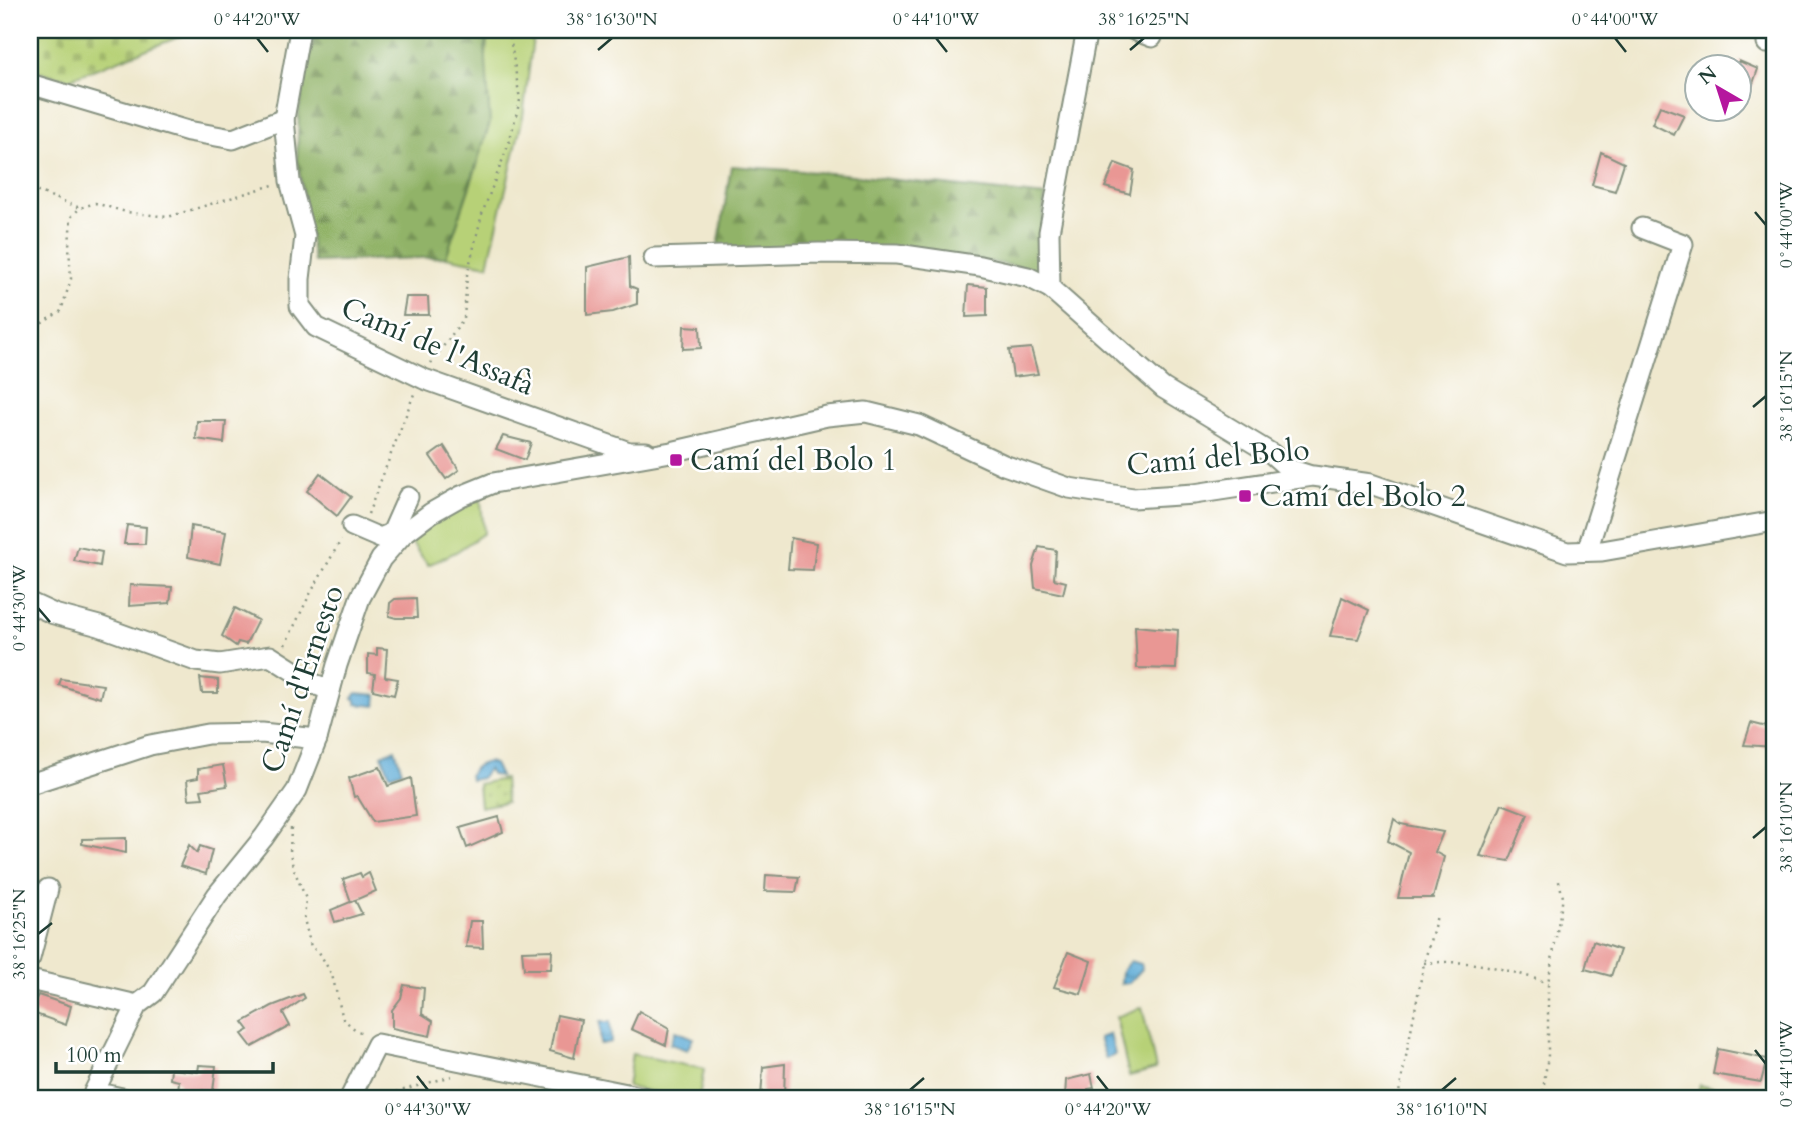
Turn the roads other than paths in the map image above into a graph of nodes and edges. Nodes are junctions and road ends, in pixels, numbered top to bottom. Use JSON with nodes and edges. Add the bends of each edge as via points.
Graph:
{"nodes":[{"id":1,"x":300,"y":30,"type":"edge"},
{"id":2,"x":1087,"y":30,"type":"edge"},
{"id":3,"x":30,"y":84,"type":"edge"},
{"id":4,"x":284,"y":119,"type":"junction"},
{"id":5,"x":1642,"y":228,"type":"dead end"},
{"id":6,"x":654,"y":258,"type":"dead end"},
{"id":7,"x":1050,"y":288,"type":"junction"},
{"id":8,"x":671,"y":453,"type":"junction"},
{"id":9,"x":1313,"y":476,"type":"junction"},
{"id":10,"x":408,"y":497,"type":"dead end"},
{"id":11,"x":1775,"y":521,"type":"edge"},
{"id":12,"x":355,"y":527,"type":"road end"},
{"id":13,"x":392,"y":533,"type":"junction"},
{"id":14,"x":1587,"y":551,"type":"junction"},
{"id":15,"x":385,"y":554,"type":"junction"},
{"id":16,"x":30,"y":603,"type":"edge"},
{"id":17,"x":330,"y":690,"type":"junction"},
{"id":18,"x":317,"y":739,"type":"junction"},
{"id":19,"x":30,"y":784,"type":"edge"},
{"id":20,"x":48,"y":889,"type":"dead end"},
{"id":21,"x":30,"y":958,"type":"edge"},
{"id":22,"x":30,"y":980,"type":"edge"},
{"id":23,"x":136,"y":1005,"type":"junction"},
{"id":24,"x":121,"y":1098,"type":"edge"},
{"id":25,"x":349,"y":1098,"type":"edge"},
{"id":26,"x":647,"y":1098,"type":"edge"}],
"edges":[{"from":1,"to":4,"type":"street","name":"Camí de l'Assafà"},
{"from":2,"to":7,"type":"street","via":[[1049,232]]},
{"from":3,"to":4,"type":"street","via":[[188,131],[233,139]]},
{"from":4,"to":8,"type":"street","name":"Camí de l'Assafà","via":[[290,181],[305,236],[300,306],[316,327],[420,377],[629,452]]},
{"from":5,"to":14,"type":"street","via":[[1683,244]]},
{"from":6,"to":7,"type":"street","via":[[897,254],[1028,276]]},
{"from":7,"to":9,"type":"street","via":[[1163,388],[1289,469]]},
{"from":8,"to":9,"type":"street","name":"Camí del Bolo","via":[[827,416],[866,412],[919,425],[1004,465],[1069,488],[1133,498]]},
{"from":8,"to":15,"type":"street","name":"Camí d'Ernesto","via":[[494,483],[431,513],[402,534]]},
{"from":9,"to":14,"type":"street","name":"Camí del Bolo","via":[[1371,484],[1567,552]]},
{"from":10,"to":13,"type":"street"},
{"from":11,"to":14,"type":"street","name":"Camí del Bolo"},
{"from":12,"to":13,"type":"street","via":[[380,538]]},
{"from":13,"to":15,"type":"street"},
{"from":15,"to":17,"type":"street","name":"Camí d'Ernesto","via":[[360,598]]},
{"from":16,"to":17,"type":"street","via":[[196,661],[220,664],[270,656]]},
{"from":17,"to":18,"type":"street","name":"Camí d'Ernesto"},
{"from":18,"to":19,"type":"street","via":[[208,734],[150,745]]},
{"from":18,"to":23,"type":"street","name":"Camí d'Ernesto","via":[[297,790],[217,895],[153,993]]},
{"from":20,"to":21,"type":"street"},
{"from":22,"to":23,"type":"street"},
{"from":23,"to":24,"type":"street","name":"Camí d'Ernesto","via":[[94,1091]]},
{"from":25,"to":26,"type":"street","via":[[377,1044]]}]}
